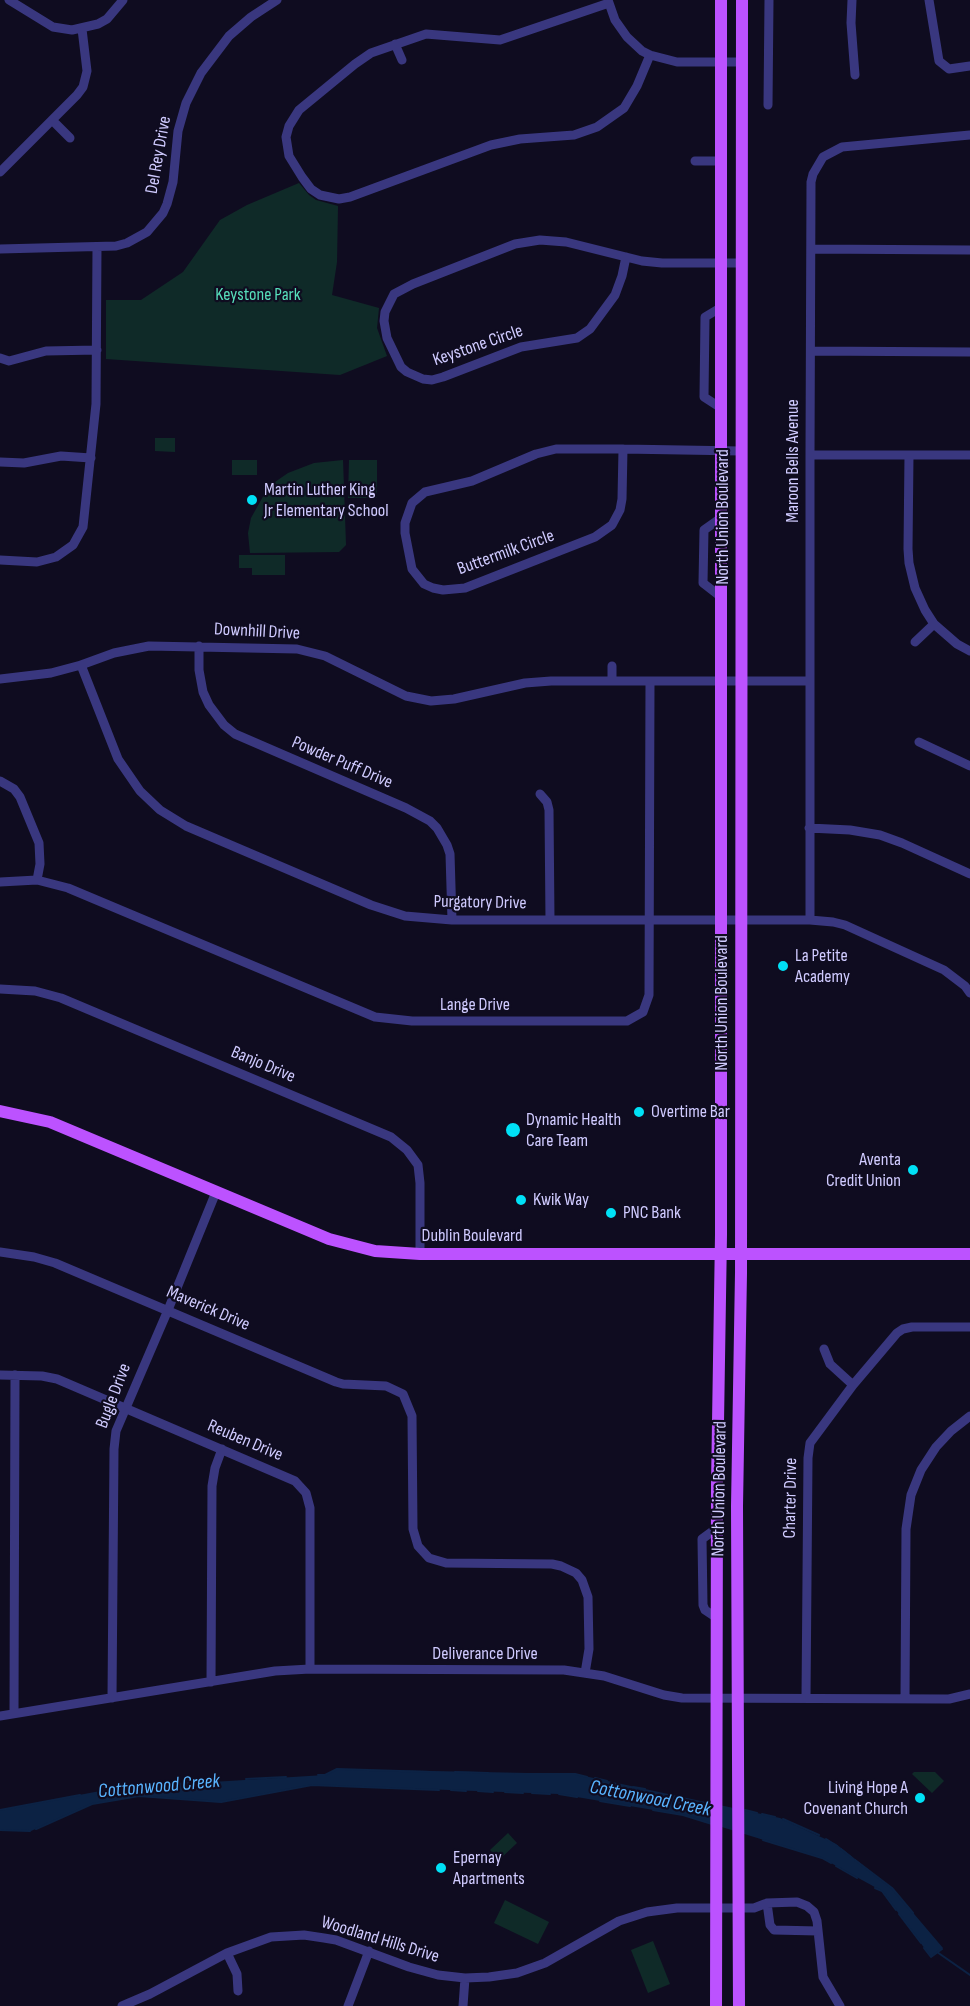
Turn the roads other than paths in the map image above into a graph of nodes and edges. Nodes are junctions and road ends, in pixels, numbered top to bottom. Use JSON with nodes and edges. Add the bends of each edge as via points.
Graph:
{"nodes":[{"id":1,"x":9,"y":0,"type":"edge"},
{"id":2,"x":123,"y":0,"type":"edge"},
{"id":3,"x":277,"y":0,"type":"edge"},
{"id":4,"x":721,"y":0,"type":"edge"},
{"id":5,"x":742,"y":0,"type":"edge"},
{"id":6,"x":769,"y":0,"type":"edge"},
{"id":7,"x":852,"y":0,"type":"edge"},
{"id":8,"x":929,"y":0,"type":"edge"},
{"id":9,"x":608,"y":2,"type":"edge"},
{"id":10,"x":82,"y":29,"type":"junction"},
{"id":11,"x":395,"y":44,"type":"junction"},
{"id":12,"x":650,"y":55,"type":"junction"},
{"id":13,"x":402,"y":60,"type":"dead end"},
{"id":14,"x":721,"y":62,"type":"junction"},
{"id":15,"x":742,"y":62,"type":"junction"},
{"id":16,"x":970,"y":66,"type":"edge"},
{"id":17,"x":855,"y":75,"type":"dead end"},
{"id":18,"x":768,"y":105,"type":"dead end"},
{"id":19,"x":52,"y":120,"type":"junction"},
{"id":20,"x":970,"y":135,"type":"edge"},
{"id":21,"x":70,"y":138,"type":"dead end"},
{"id":22,"x":695,"y":161,"type":"dead end"},
{"id":23,"x":720,"y":161,"type":"junction"},
{"id":24,"x":0,"y":172,"type":"edge"},
{"id":25,"x":97,"y":248,"type":"junction"},
{"id":26,"x":0,"y":249,"type":"edge"},
{"id":27,"x":811,"y":249,"type":"junction"},
{"id":28,"x":970,"y":250,"type":"edge"},
{"id":29,"x":626,"y":257,"type":"junction"},
{"id":30,"x":741,"y":263,"type":"junction"},
{"id":31,"x":720,"y":264,"type":"junction"},
{"id":32,"x":97,"y":350,"type":"junction"},
{"id":33,"x":810,"y":351,"type":"junction"},
{"id":34,"x":970,"y":352,"type":"edge"},
{"id":35,"x":0,"y":358,"type":"edge"},
{"id":36,"x":623,"y":449,"type":"junction"},
{"id":37,"x":722,"y":451,"type":"junction"},
{"id":38,"x":741,"y":451,"type":"junction"},
{"id":39,"x":810,"y":454,"type":"junction"},
{"id":40,"x":909,"y":455,"type":"junction"},
{"id":41,"x":970,"y":455,"type":"edge"},
{"id":42,"x":91,"y":458,"type":"junction"},
{"id":43,"x":0,"y":462,"type":"edge"},
{"id":44,"x":721,"y":518,"type":"junction"},
{"id":45,"x":0,"y":560,"type":"edge"},
{"id":46,"x":720,"y":597,"type":"junction"},
{"id":47,"x":934,"y":624,"type":"junction"},
{"id":48,"x":915,"y":642,"type":"dead end"},
{"id":49,"x":199,"y":646,"type":"junction"},
{"id":50,"x":970,"y":651,"type":"edge"},
{"id":51,"x":81,"y":665,"type":"junction"},
{"id":52,"x":612,"y":666,"type":"dead end"},
{"id":53,"x":0,"y":679,"type":"edge"},
{"id":54,"x":740,"y":680,"type":"junction"},
{"id":55,"x":612,"y":681,"type":"junction"},
{"id":56,"x":650,"y":681,"type":"junction"},
{"id":57,"x":720,"y":681,"type":"junction"},
{"id":58,"x":810,"y":681,"type":"junction"},
{"id":59,"x":919,"y":742,"type":"dead end"},
{"id":60,"x":970,"y":766,"type":"edge"},
{"id":61,"x":0,"y":781,"type":"edge"},
{"id":62,"x":540,"y":794,"type":"dead end"},
{"id":63,"x":809,"y":828,"type":"junction"},
{"id":64,"x":970,"y":874,"type":"edge"},
{"id":65,"x":38,"y":880,"type":"junction"},
{"id":66,"x":0,"y":882,"type":"edge"},
{"id":67,"x":452,"y":920,"type":"junction"},
{"id":68,"x":550,"y":920,"type":"junction"},
{"id":69,"x":651,"y":920,"type":"junction"},
{"id":70,"x":720,"y":920,"type":"junction"},
{"id":71,"x":810,"y":920,"type":"junction"},
{"id":72,"x":741,"y":921,"type":"junction"},
{"id":73,"x":0,"y":988,"type":"edge"},
{"id":74,"x":970,"y":993,"type":"edge"},
{"id":75,"x":0,"y":1111,"type":"edge"},
{"id":76,"x":216,"y":1192,"type":"junction"},
{"id":77,"x":0,"y":1252,"type":"edge"},
{"id":78,"x":420,"y":1254,"type":"junction"},
{"id":79,"x":970,"y":1254,"type":"edge"},
{"id":80,"x":720,"y":1255,"type":"junction"},
{"id":81,"x":741,"y":1255,"type":"junction"},
{"id":82,"x":168,"y":1310,"type":"junction"},
{"id":83,"x":970,"y":1327,"type":"edge"},
{"id":84,"x":824,"y":1348,"type":"dead end"},
{"id":85,"x":0,"y":1375,"type":"edge"},
{"id":86,"x":15,"y":1376,"type":"junction"},
{"id":87,"x":853,"y":1385,"type":"junction"},
{"id":88,"x":124,"y":1408,"type":"junction"},
{"id":89,"x":970,"y":1416,"type":"edge"},
{"id":90,"x":222,"y":1449,"type":"junction"},
{"id":91,"x":310,"y":1669,"type":"junction"},
{"id":92,"x":585,"y":1673,"type":"junction"},
{"id":93,"x":211,"y":1682,"type":"junction"},
{"id":94,"x":970,"y":1694,"type":"edge"},
{"id":95,"x":718,"y":1697,"type":"junction"},
{"id":96,"x":737,"y":1697,"type":"junction"},
{"id":97,"x":806,"y":1697,"type":"junction"},
{"id":98,"x":112,"y":1698,"type":"junction"},
{"id":99,"x":905,"y":1698,"type":"junction"},
{"id":100,"x":14,"y":1713,"type":"junction"},
{"id":101,"x":0,"y":1716,"type":"edge"},
{"id":102,"x":768,"y":1902,"type":"junction"},
{"id":103,"x":716,"y":1908,"type":"junction"},
{"id":104,"x":737,"y":1908,"type":"junction"},
{"id":105,"x":818,"y":1930,"type":"junction"},
{"id":106,"x":369,"y":1952,"type":"junction"},
{"id":107,"x":227,"y":1953,"type":"junction"},
{"id":108,"x":465,"y":1978,"type":"junction"},
{"id":109,"x":238,"y":1991,"type":"dead end"},
{"id":110,"x":122,"y":2006,"type":"edge"},
{"id":111,"x":348,"y":2006,"type":"edge"},
{"id":112,"x":463,"y":2006,"type":"edge"},
{"id":113,"x":716,"y":2006,"type":"edge"},
{"id":114,"x":739,"y":2006,"type":"edge"},
{"id":115,"x":840,"y":2006,"type":"edge"}],
"edges":[{"from":1,"to":10,"type":"street","via":[[53,27]]},
{"from":2,"to":10,"type":"street","via":[[107,19]]},
{"from":3,"to":25,"type":"street","name":"Del Rey Drive","via":[[229,36],[201,73],[182,117],[163,213],[137,238]]},
{"from":4,"to":14,"type":"main road","name":"North Union Boulevard"},
{"from":5,"to":15,"type":"main road","name":"North Union Boulevard"},
{"from":6,"to":18,"type":"street"},
{"from":7,"to":17,"type":"street"},
{"from":8,"to":16,"type":"street","via":[[939,61],[949,69]]},
{"from":9,"to":11,"type":"street","via":[[500,40],[426,34]]},
{"from":9,"to":12,"type":"street","via":[[627,38]]},
{"from":10,"to":19,"type":"street","via":[[86,79],[77,95]]},
{"from":11,"to":12,"type":"street","via":[[363,58],[299,110],[289,126],[289,156],[311,189],[320,195],[350,197],[491,145],[585,132],[607,122],[624,108]]},
{"from":11,"to":13,"type":"street"},
{"from":12,"to":14,"type":"street","via":[[677,62]]},
{"from":14,"to":15,"type":"street"},
{"from":14,"to":23,"type":"main road","name":"North Union Boulevard"},
{"from":15,"to":30,"type":"main road","name":"North Union Boulevard"},
{"from":19,"to":21,"type":"street"},
{"from":19,"to":24,"type":"street"},
{"from":20,"to":27,"type":"street","name":"Maroon Bells Avenue","via":[[851,145],[831,151],[823,157],[811,182]]},
{"from":22,"to":23,"type":"street"},
{"from":23,"to":31,"type":"main road","name":"North Union Boulevard"},
{"from":25,"to":26,"type":"street","name":"Del Rey Drive"},
{"from":25,"to":32,"type":"street"},
{"from":27,"to":28,"type":"street"},
{"from":27,"to":33,"type":"street","name":"Maroon Bells Avenue"},
{"from":29,"to":29,"type":"street","name":"Keystone Circle","via":[[556,241],[515,244],[394,294],[385,312],[387,338],[401,367],[432,380],[521,346],[577,338],[590,329],[615,295]]},
{"from":29,"to":31,"type":"street","name":"Keystone Circle","via":[[662,263]]},
{"from":30,"to":31,"type":"street","name":"Keystone Circle"},
{"from":30,"to":38,"type":"main road","name":"North Union Boulevard"},
{"from":31,"to":37,"type":"main road","name":"North Union Boulevard"},
{"from":32,"to":35,"type":"street","via":[[46,351],[9,361]]},
{"from":32,"to":42,"type":"street"},
{"from":33,"to":34,"type":"street"},
{"from":33,"to":39,"type":"street","name":"Maroon Bells Avenue"},
{"from":36,"to":36,"type":"street","name":"Buttermilk Circle","via":[[547,451],[472,482],[425,492],[412,503],[405,523],[412,569],[424,584],[433,588],[465,588],[595,537],[612,525],[620,510]]},
{"from":36,"to":37,"type":"street","name":"Buttermilk Circle"},
{"from":37,"to":38,"type":"street","name":"Buttermilk Circle"},
{"from":37,"to":44,"type":"main road","name":"North Union Boulevard"},
{"from":38,"to":54,"type":"main road","name":"North Union Boulevard"},
{"from":39,"to":40,"type":"street"},
{"from":39,"to":58,"type":"street","name":"Maroon Bells Avenue"},
{"from":40,"to":41,"type":"street"},
{"from":40,"to":47,"type":"street","via":[[909,563],[915,588]]},
{"from":42,"to":43,"type":"street","via":[[61,456],[24,463]]},
{"from":42,"to":45,"type":"street","via":[[83,527],[73,544],[46,561]]},
{"from":44,"to":46,"type":"main road","name":"North Union Boulevard"},
{"from":44,"to":46,"type":"street","name":"North Union Boulevard","via":[[704,530],[703,583]]},
{"from":46,"to":57,"type":"main road","name":"North Union Boulevard"},
{"from":47,"to":48,"type":"street"},
{"from":47,"to":50,"type":"street"},
{"from":49,"to":51,"type":"street","name":"Downhill Drive","via":[[140,647]]},
{"from":49,"to":55,"type":"street","name":"Downhill Drive","via":[[285,647],[306,651],[325,656],[406,696],[431,701],[539,681]]},
{"from":49,"to":67,"type":"street","name":"Powder Puff Drive","via":[[199,670],[206,699],[215,716],[235,734],[406,808],[437,828],[450,854]]},
{"from":51,"to":53,"type":"street","name":"Downhill Drive","via":[[43,675]]},
{"from":51,"to":67,"type":"street","name":"Purgatory Drive","via":[[118,759],[140,791],[160,810],[186,826],[371,905],[405,916]]},
{"from":52,"to":55,"type":"street"},
{"from":54,"to":57,"type":"street","name":"Downhill Drive"},
{"from":54,"to":58,"type":"street","name":"Downhill Drive"},
{"from":54,"to":72,"type":"main road","name":"North Union Boulevard"},
{"from":55,"to":56,"type":"street","name":"Downhill Drive"},
{"from":56,"to":57,"type":"street","name":"Downhill Drive"},
{"from":56,"to":69,"type":"street","name":"Lange Drive"},
{"from":57,"to":70,"type":"main road","name":"North Union Boulevard"},
{"from":58,"to":63,"type":"street","name":"Maroon Bells Avenue"},
{"from":59,"to":60,"type":"street"},
{"from":61,"to":65,"type":"street","via":[[20,797],[39,843]]},
{"from":62,"to":68,"type":"street","via":[[549,810]]},
{"from":63,"to":64,"type":"street","via":[[880,835]]},
{"from":63,"to":71,"type":"street","name":"Maroon Bells Avenue"},
{"from":65,"to":66,"type":"street","name":"Lange Drive"},
{"from":65,"to":69,"type":"street","name":"Lange Drive","via":[[68,888],[357,1010],[398,1021],[627,1021],[643,1012],[649,995]]},
{"from":67,"to":68,"type":"street","name":"Purgatory Drive"},
{"from":68,"to":69,"type":"street","name":"Purgatory Drive"},
{"from":69,"to":70,"type":"street","name":"Purgatory Drive"},
{"from":70,"to":72,"type":"street","name":"Purgatory Drive"},
{"from":70,"to":80,"type":"main road","name":"North Union Boulevard"},
{"from":71,"to":72,"type":"street","name":"Purgatory Drive"},
{"from":71,"to":74,"type":"street","name":"Purgatory Drive","via":[[845,924],[944,970]]},
{"from":72,"to":81,"type":"main road","name":"North Union Boulevard"},
{"from":73,"to":78,"type":"street","name":"Banjo Drive","via":[[61,998],[391,1137],[418,1165]]},
{"from":75,"to":76,"type":"main road","name":"Dublin Boulevard","via":[[50,1122]]},
{"from":76,"to":78,"type":"main road","name":"Dublin Boulevard","via":[[345,1245]]},
{"from":76,"to":82,"type":"street","name":"Bugle Drive"},
{"from":77,"to":82,"type":"street","name":"Maverick Drive","via":[[45,1260]]},
{"from":78,"to":80,"type":"main road","name":"Dublin Boulevard"},
{"from":79,"to":81,"type":"main road","name":"Dublin Boulevard"},
{"from":80,"to":81,"type":"main road","name":"Dublin Boulevard"},
{"from":80,"to":95,"type":"main road","name":"North Union Boulevard"},
{"from":81,"to":96,"type":"main road","name":"North Union Boulevard"},
{"from":82,"to":88,"type":"street","name":"Bugle Drive"},
{"from":82,"to":92,"type":"street","name":"Maverick Drive","via":[[336,1382],[406,1390],[412,1416],[413,1529],[418,1546],[429,1558],[446,1563],[552,1564],[576,1573],[588,1597],[589,1649]]},
{"from":83,"to":87,"type":"street","name":"Charter Drive","via":[[903,1329]]},
{"from":84,"to":87,"type":"street","via":[[830,1364]]},
{"from":85,"to":86,"type":"street","name":"Reuben Drive"},
{"from":86,"to":88,"type":"street","name":"Reuben Drive","via":[[57,1379]]},
{"from":86,"to":100,"type":"street"},
{"from":87,"to":97,"type":"street","name":"Charter Drive","via":[[814,1436],[808,1451]]},
{"from":88,"to":90,"type":"street","name":"Reuben Drive"},
{"from":88,"to":98,"type":"street","name":"Bugle Drive","via":[[114,1449]]},
{"from":89,"to":99,"type":"street","via":[[936,1447],[911,1495],[906,1529]]},
{"from":90,"to":91,"type":"street","name":"Reuben Drive","via":[[288,1477],[306,1493],[310,1508]]},
{"from":90,"to":93,"type":"street","via":[[212,1486]]},
{"from":91,"to":92,"type":"street","name":"Deliverance Drive"},
{"from":91,"to":93,"type":"street","name":"Deliverance Drive"},
{"from":92,"to":95,"type":"street","name":"Deliverance Drive","via":[[674,1697]]},
{"from":93,"to":98,"type":"street","name":"Deliverance Drive"},
{"from":94,"to":99,"type":"street","name":"Deliverance Drive","via":[[949,1699]]},
{"from":95,"to":96,"type":"street","name":"Deliverance Drive"},
{"from":95,"to":103,"type":"main road","name":"North Union Boulevard"},
{"from":96,"to":97,"type":"street","name":"Deliverance Drive"},
{"from":96,"to":104,"type":"main road","name":"North Union Boulevard"},
{"from":97,"to":99,"type":"street","name":"Deliverance Drive"},
{"from":98,"to":100,"type":"street","name":"Deliverance Drive"},
{"from":100,"to":101,"type":"street","name":"Deliverance Drive"},
{"from":102,"to":104,"type":"street","name":"Woodland Hills Drive","via":[[754,1908]]},
{"from":102,"to":105,"type":"street","name":"Woodland Hills Drive","via":[[807,1906],[814,1912]]},
{"from":102,"to":105,"type":"street","via":[[774,1930]]},
{"from":103,"to":104,"type":"street","name":"Woodland Hills Drive"},
{"from":103,"to":108,"type":"street","name":"Woodland Hills Drive","via":[[677,1908],[633,1915],[532,1968],[502,1976]]},
{"from":103,"to":113,"type":"main road","name":"North Union Boulevard"},
{"from":104,"to":114,"type":"main road","name":"North Union Boulevard"},
{"from":105,"to":115,"type":"street","via":[[823,1977]]},
{"from":106,"to":107,"type":"street","name":"Woodland Hills Drive","via":[[336,1940],[304,1935],[271,1937]]},
{"from":106,"to":108,"type":"street","name":"Woodland Hills Drive","via":[[423,1971]]},
{"from":106,"to":111,"type":"street"},
{"from":107,"to":109,"type":"street","via":[[237,1974]]},
{"from":107,"to":110,"type":"street","name":"Woodland Hills Drive"},
{"from":108,"to":112,"type":"street"}]}
